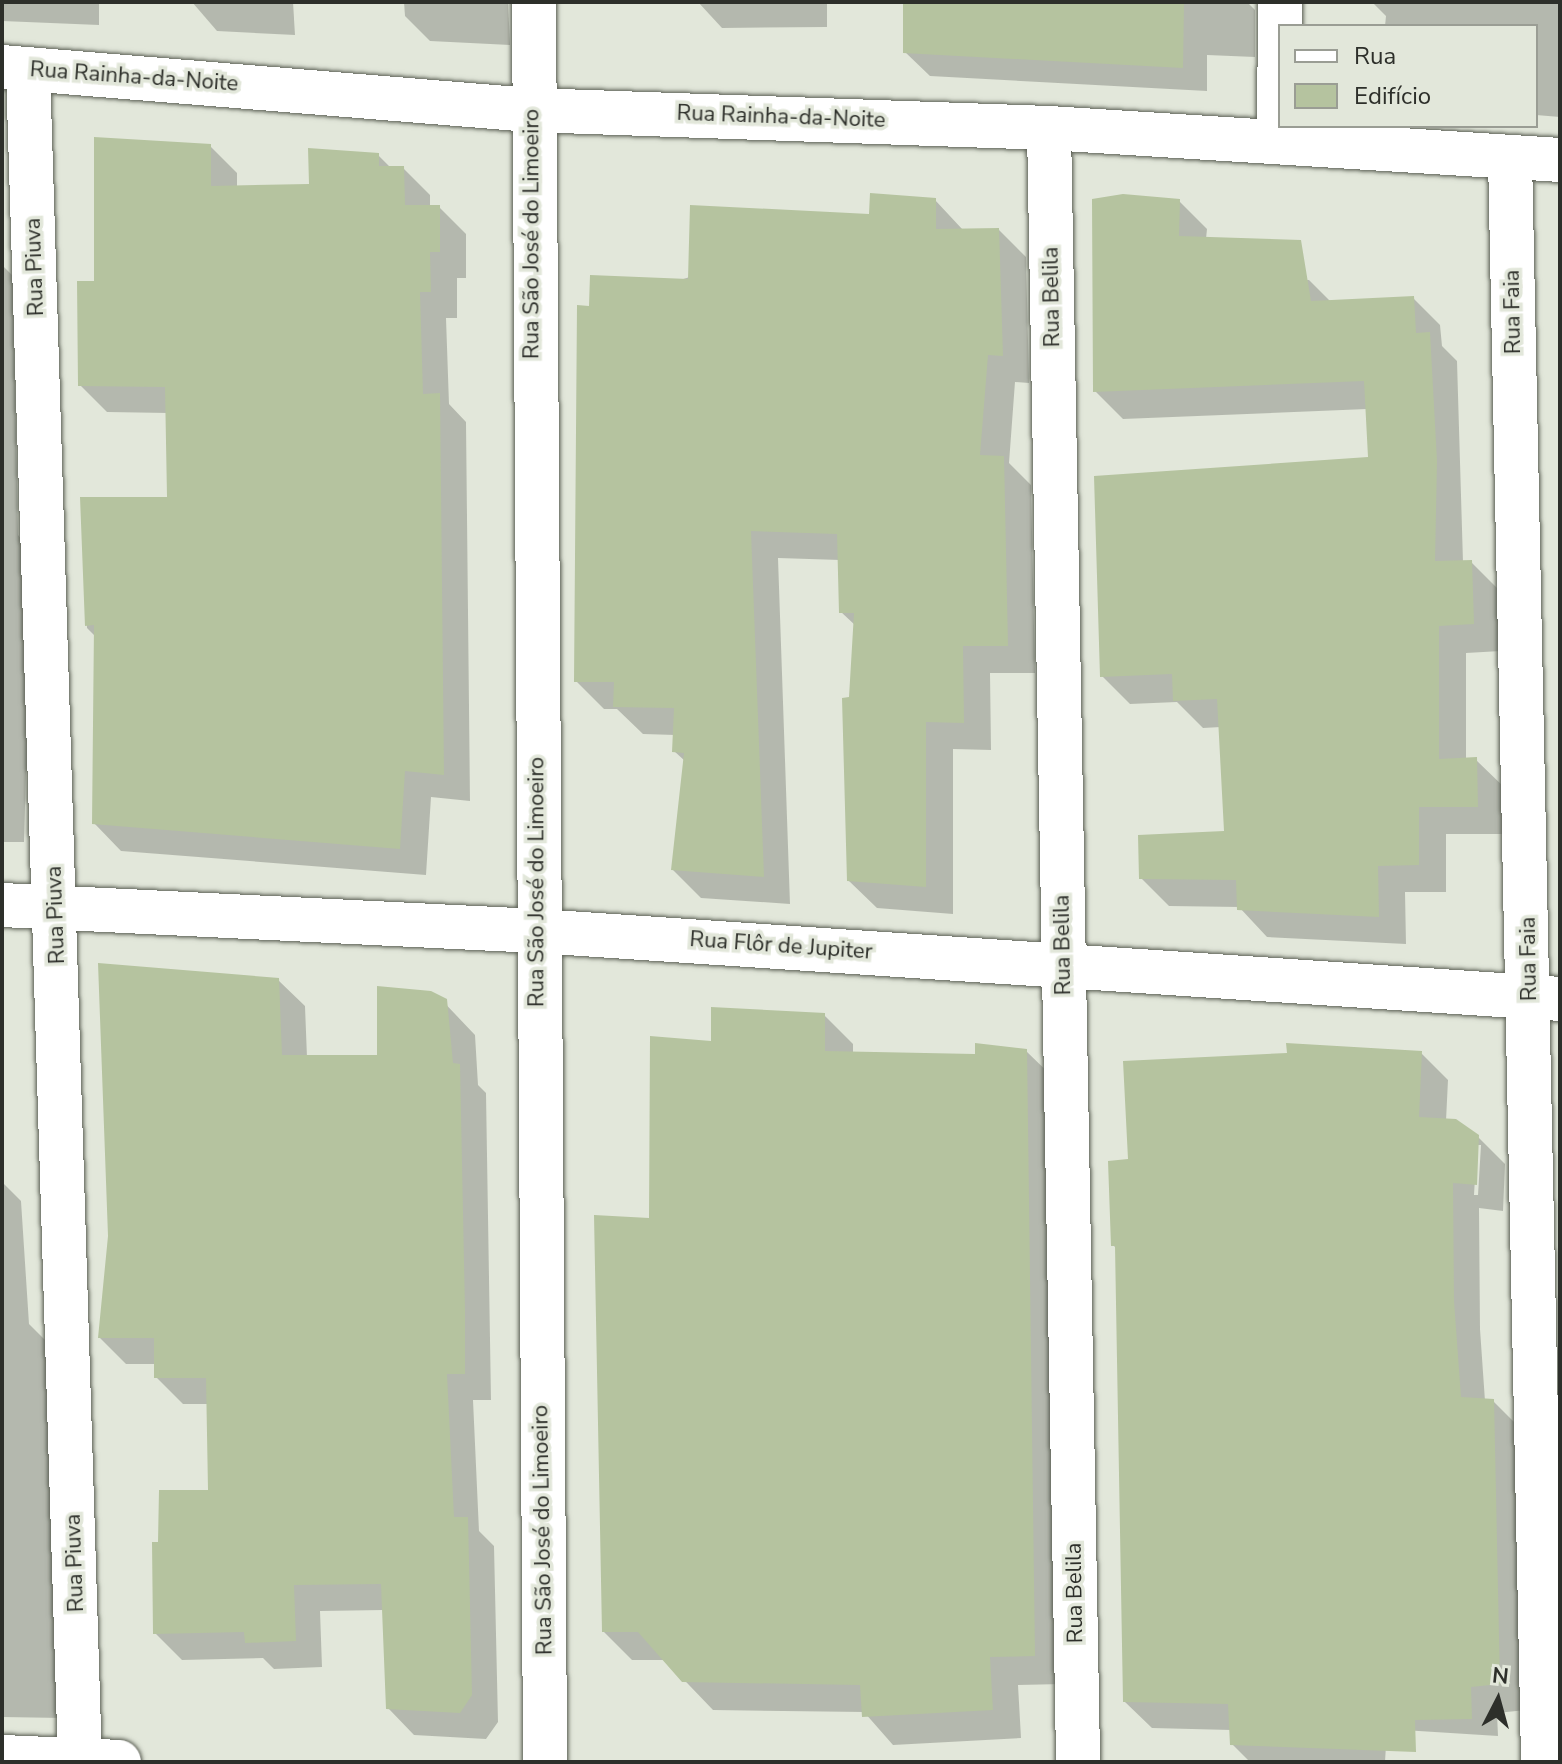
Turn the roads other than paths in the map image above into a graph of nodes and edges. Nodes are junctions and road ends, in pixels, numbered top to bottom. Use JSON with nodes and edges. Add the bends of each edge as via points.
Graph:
{"nodes":[{"id":1,"x":534,"y":2,"type":"edge"},
{"id":2,"x":1280,"y":2,"type":"edge"},
{"id":3,"x":1280,"y":24,"type":"edge"},
{"id":4,"x":15,"y":68,"type":"edge"},
{"id":5,"x":531,"y":110,"type":"junction"},
{"id":6,"x":1049,"y":128,"type":"junction"},
{"id":7,"x":1279,"y":128,"type":"edge"},
{"id":8,"x":1279,"y":142,"type":"junction"},
{"id":9,"x":1510,"y":157,"type":"junction"},
{"id":10,"x":1560,"y":160,"type":"edge"},
{"id":11,"x":2,"y":905,"type":"edge"},
{"id":12,"x":56,"y":910,"type":"junction"},
{"id":13,"x":537,"y":931,"type":"junction"},
{"id":14,"x":1063,"y":964,"type":"junction"},
{"id":15,"x":1545,"y":998,"type":"edge"},
{"id":16,"x":2,"y":1757,"type":"edge"},
{"id":17,"x":100,"y":1761,"type":"edge"},
{"id":18,"x":545,"y":1762,"type":"edge"},
{"id":19,"x":1078,"y":1762,"type":"edge"},
{"id":20,"x":1543,"y":1762,"type":"edge"}],
"edges":[{"from":1,"to":5,"type":"street","name":"Rua São José do Limoeiro"},
{"from":2,"to":3,"type":"street"},
{"from":4,"to":5,"type":"street","name":"Rua Rainha-da-Noite"},
{"from":4,"to":12,"type":"street","name":"Rua Piuva"},
{"from":5,"to":6,"type":"street","name":"Rua Rainha-da-Noite"},
{"from":5,"to":13,"type":"street","name":"Rua São José do Limoeiro"},
{"from":6,"to":8,"type":"street","name":"Rua Rainha-da-Noite"},
{"from":6,"to":14,"type":"street","name":"Rua Belila"},
{"from":7,"to":8,"type":"street"},
{"from":8,"to":9,"type":"street","name":"Rua Rainha-da-Noite"},
{"from":9,"to":10,"type":"street","name":"Rua Rainha-da-Noite"},
{"from":9,"to":15,"type":"street","name":"Rua Faia"},
{"from":11,"to":12,"type":"street","name":"Rua Flôr de Jupiter"},
{"from":12,"to":13,"type":"street","name":"Rua Flôr de Jupiter"},
{"from":12,"to":17,"type":"street","name":"Rua Piuva"},
{"from":13,"to":14,"type":"street","name":"Rua Flôr de Jupiter"},
{"from":13,"to":18,"type":"street","name":"Rua São José do Limoeiro"},
{"from":14,"to":15,"type":"street","name":"Rua Flôr de Jupiter"},
{"from":14,"to":19,"type":"street","name":"Rua Belila"},
{"from":15,"to":20,"type":"street","name":"Rua Faia"},
{"from":16,"to":17,"type":"street"}]}
